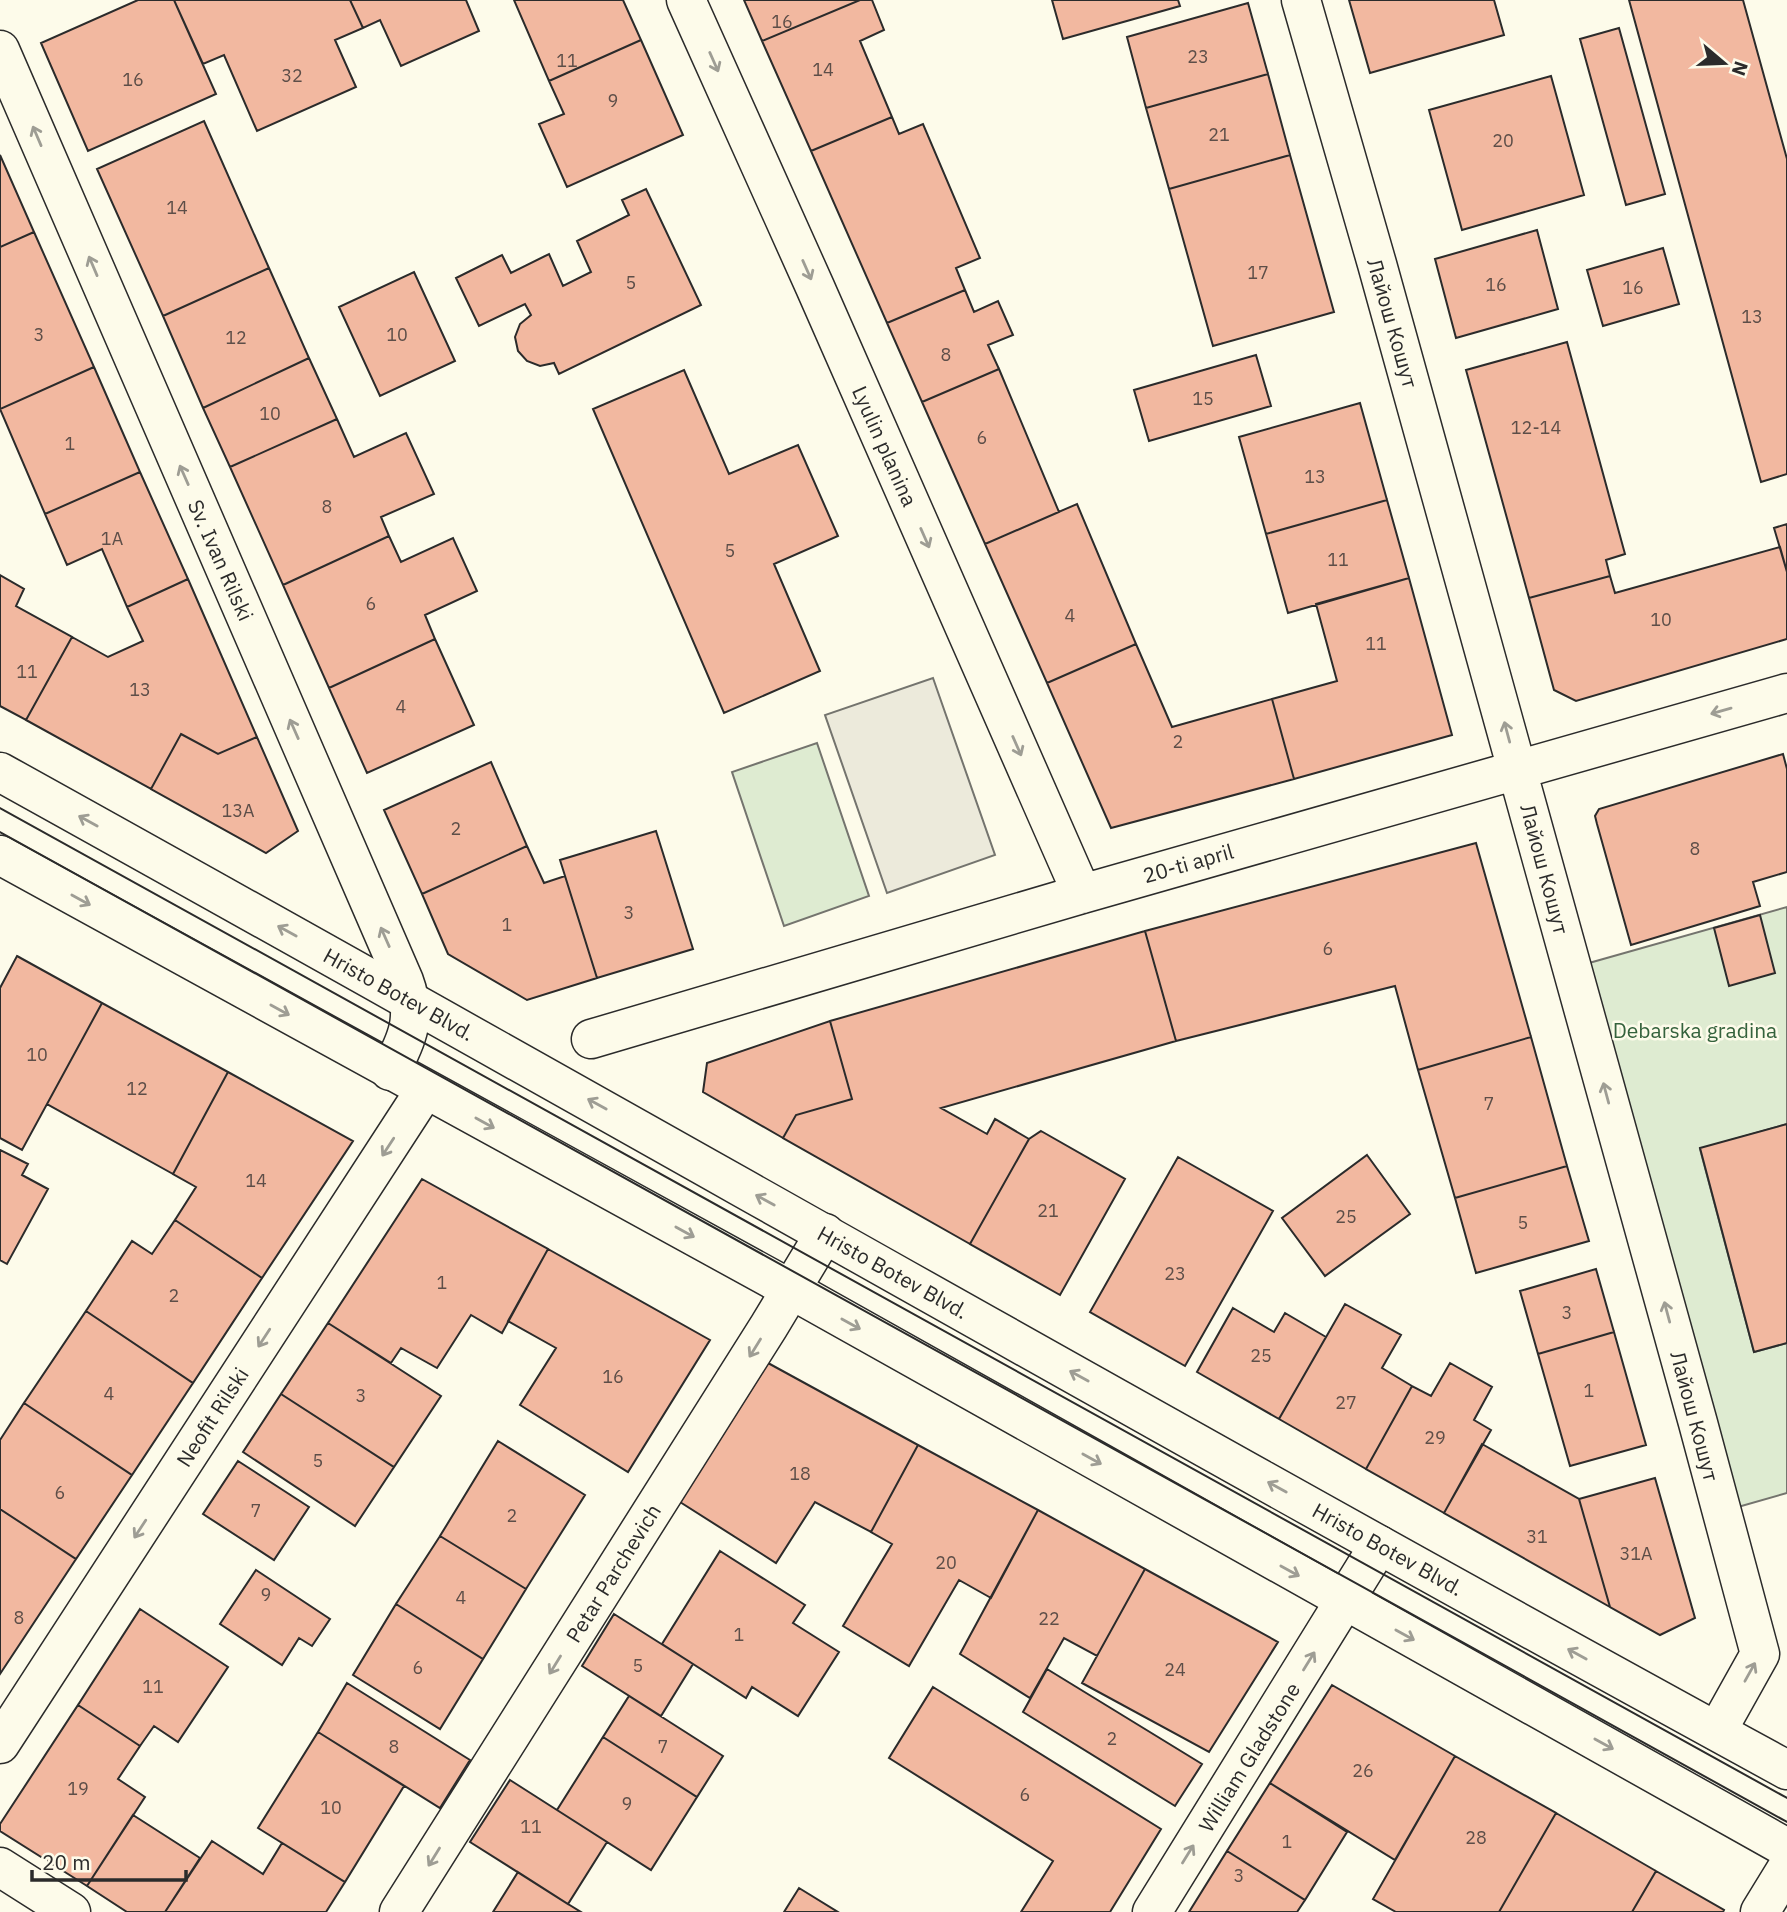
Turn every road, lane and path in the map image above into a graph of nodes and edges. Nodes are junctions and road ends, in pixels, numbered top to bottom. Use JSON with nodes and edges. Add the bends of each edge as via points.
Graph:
{"nodes":[{"id":1,"x":686,"y":0,"type":"edge"},
{"id":2,"x":1301,"y":0,"type":"edge"},
{"id":3,"x":0,"y":50,"type":"edge"},
{"id":4,"x":1787,"y":693,"type":"edge"},
{"id":5,"x":1517,"y":768,"type":"junction"},
{"id":6,"x":0,"y":772,"type":"edge"},
{"id":7,"x":0,"y":855,"type":"edge"},
{"id":8,"x":1083,"y":894,"type":"junction"},
{"id":9,"x":411,"y":1000,"type":"junction"},
{"id":10,"x":591,"y":1039,"type":"dead end"},
{"id":11,"x":390,"y":1071,"type":"junction"},
{"id":12,"x":425,"y":1090,"type":"junction"},
{"id":13,"x":825,"y":1233,"type":"junction"},
{"id":14,"x":792,"y":1290,"type":"junction"},
{"id":15,"x":1379,"y":1545,"type":"junction"},
{"id":16,"x":1345,"y":1602,"type":"junction"},
{"id":17,"x":1717,"y":1731,"type":"junction"},
{"id":18,"x":0,"y":1744,"type":"edge"},
{"id":19,"x":1787,"y":1770,"type":"edge"},
{"id":20,"x":1787,"y":1847,"type":"edge"},
{"id":21,"x":0,"y":1867,"type":"edge"},
{"id":22,"x":1787,"y":1868,"type":"edge"},
{"id":23,"x":71,"y":1912,"type":"edge"},
{"id":24,"x":399,"y":1912,"type":"edge"},
{"id":25,"x":1152,"y":1912,"type":"edge"},
{"id":26,"x":1760,"y":1912,"type":"edge"}],
"edges":[{"from":1,"to":8,"type":"street","name":"Lyulin planina","one_way":true},
{"from":5,"to":2,"type":"street","name":"Лайош Кошут","one_way":true},
{"from":9,"to":3,"type":"street","name":"Sv. Ivan Rilski","one_way":true},
{"from":4,"to":5,"type":"street","name":"20-ti april","one_way":true},
{"from":5,"to":8,"type":"street","name":"20-ti april"},
{"from":17,"to":5,"type":"street","name":"Лайош Кошут","one_way":true,"via":[[1760,1654]]},
{"from":9,"to":6,"type":"street","name":"Hristo Botev Blvd.","one_way":true},
{"from":7,"to":11,"type":"street","one_way":true},
{"from":8,"to":10,"type":"street","name":"20-ti april"},
{"from":9,"to":11,"type":"street","name":"Sv. Ivan Rilski","via":[[408,1034]]},
{"from":13,"to":9,"type":"street","name":"Hristo Botev Blvd.","one_way":true},
{"from":11,"to":12,"type":"street"},
{"from":12,"to":14,"type":"street","one_way":true},
{"from":12,"to":18,"type":"street","name":"Neofit Rilski","one_way":true},
{"from":13,"to":14,"type":"street","name":"Petar Parchevich"},
{"from":15,"to":13,"type":"street","name":"Hristo Botev Blvd.","one_way":true},
{"from":14,"to":16,"type":"street","one_way":true},
{"from":14,"to":24,"type":"street","name":"Petar Parchevich","one_way":true},
{"from":15,"to":16,"type":"street","name":"William Gladstone"},
{"from":17,"to":15,"type":"street","name":"Hristo Botev Blvd.","one_way":true},
{"from":16,"to":20,"type":"street","one_way":true},
{"from":25,"to":16,"type":"street","name":"William Gladstone","one_way":true},
{"from":17,"to":19,"type":"street","name":"Hristo Botev Blvd."},
{"from":21,"to":23,"type":"street"},
{"from":22,"to":26,"type":"street"}]}
